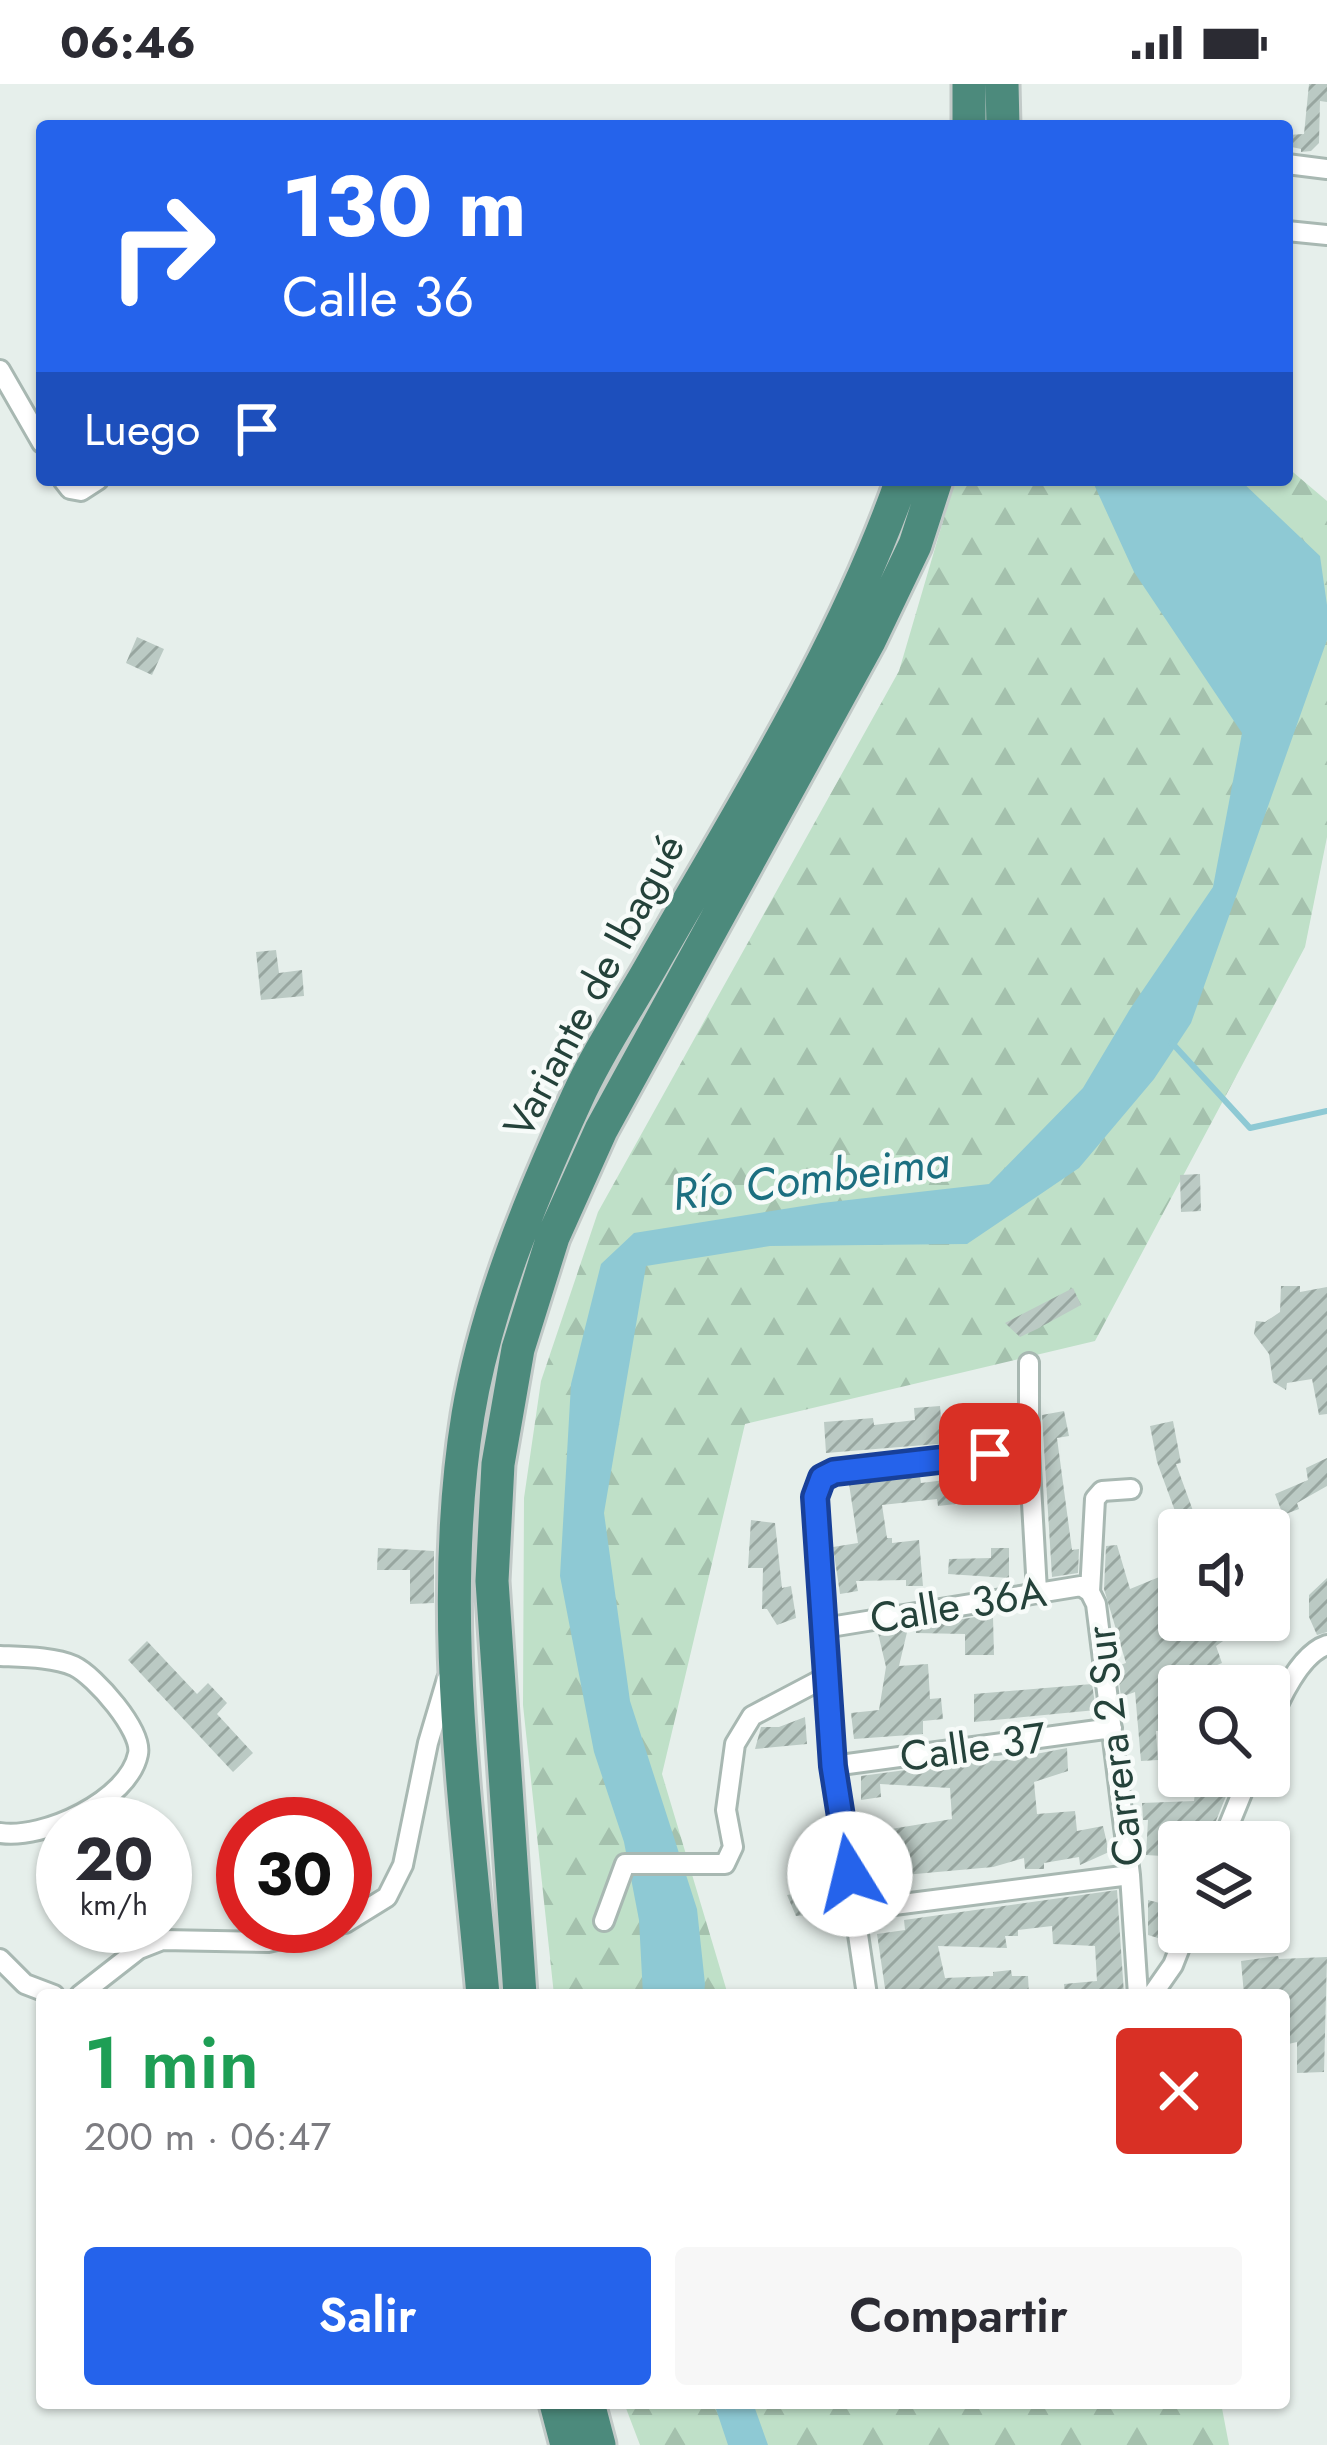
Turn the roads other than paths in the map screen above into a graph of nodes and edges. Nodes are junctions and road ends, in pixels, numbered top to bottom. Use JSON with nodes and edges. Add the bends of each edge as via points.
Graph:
{"nodes":[{"id":1,"x":969,"y":84,"type":"edge"},
{"id":2,"x":1002,"y":84,"type":"edge"},
{"id":3,"x":969,"y":120,"type":"edge"},
{"id":4,"x":1003,"y":120,"type":"edge"},
{"id":5,"x":1293,"y":169,"type":"edge"},
{"id":6,"x":1327,"y":169,"type":"edge"},
{"id":7,"x":1293,"y":231,"type":"edge"},
{"id":8,"x":1327,"y":235,"type":"edge"},
{"id":9,"x":0,"y":370,"type":"edge"},
{"id":10,"x":36,"y":433,"type":"edge"},
{"id":11,"x":900,"y":486,"type":"edge"},
{"id":12,"x":934,"y":486,"type":"edge"},
{"id":13,"x":1029,"y":1363,"type":"dead end"},
{"id":14,"x":1029,"y":1450,"type":"junction"},
{"id":15,"x":1131,"y":1489,"type":"dead end"},
{"id":16,"x":1037,"y":1591,"type":"junction"},
{"id":17,"x":1090,"y":1592,"type":"junction"},
{"id":18,"x":824,"y":1628,"type":"junction"},
{"id":19,"x":1321,"y":1647,"type":"edge"},
{"id":20,"x":0,"y":1656,"type":"edge"},
{"id":21,"x":454,"y":1658,"type":"junction"},
{"id":22,"x":826,"y":1677,"type":"junction"},
{"id":23,"x":1290,"y":1688,"type":"edge"},
{"id":24,"x":1112,"y":1728,"type":"junction"},
{"id":25,"x":833,"y":1766,"type":"junction"},
{"id":26,"x":0,"y":1833,"type":"edge"},
{"id":27,"x":1130,"y":1875,"type":"junction"},
{"id":28,"x":372,"y":1906,"type":"edge"},
{"id":29,"x":855,"y":1910,"type":"junction"},
{"id":30,"x":604,"y":1921,"type":"dead end"},
{"id":31,"x":216,"y":1941,"type":"edge"},
{"id":32,"x":1178,"y":1953,"type":"edge"},
{"id":33,"x":0,"y":1959,"type":"edge"},
{"id":34,"x":38,"y":1989,"type":"edge"},
{"id":35,"x":88,"y":1989,"type":"edge"},
{"id":36,"x":482,"y":1989,"type":"edge"},
{"id":37,"x":520,"y":1989,"type":"edge"},
{"id":38,"x":866,"y":1989,"type":"edge"},
{"id":39,"x":1138,"y":1989,"type":"edge"},
{"id":40,"x":1156,"y":1989,"type":"edge"},
{"id":41,"x":558,"y":2409,"type":"edge"},
{"id":42,"x":590,"y":2409,"type":"edge"},
{"id":43,"x":567,"y":2445,"type":"edge"},
{"id":44,"x":599,"y":2445,"type":"edge"}],
"edges":[{"from":1,"to":3,"type":"highway"},
{"from":2,"to":4,"type":"highway"},
{"from":5,"to":6,"type":"street"},
{"from":7,"to":8,"type":"street"},
{"from":9,"to":10,"type":"street"},
{"from":11,"to":21,"type":"highway","name":"Variante de Ibagué","via":[[840,626],[578,1095],[521,1229],[468,1415]]},
{"from":12,"to":37,"type":"highway","name":"Variante de Ibagué","via":[[869,641],[601,1130],[553,1237],[518,1349],[498,1464],[492,1581]]},
{"from":13,"to":14,"type":"street","name":"Carrera 2 Sur"},
{"from":14,"to":16,"type":"street","name":"Carrera 2 Sur"},
{"from":14,"to":18,"type":"street","via":[[822,1478],[815,1497]]},
{"from":15,"to":17,"type":"street","name":"Carrera 2 Sur","via":[[1095,1499]]},
{"from":16,"to":17,"type":"street","name":"Calle 36A"},
{"from":16,"to":18,"type":"street","name":"Calle 36A"},
{"from":17,"to":24,"type":"street","name":"Carrera 2 Sur"},
{"from":18,"to":22,"type":"street"},
{"from":19,"to":23,"type":"street"},
{"from":20,"to":26,"type":"street","via":[[76,1667],[139,1740],[130,1773],[86,1812],[40,1830]]},
{"from":21,"to":28,"type":"street","via":[[403,1865],[387,1897]]},
{"from":21,"to":36,"type":"highway","name":"Variante de Ibagué"},
{"from":22,"to":25,"type":"street"},
{"from":22,"to":30,"type":"street","name":"Calle 36A","via":[[752,1715],[735,1744],[726,1810],[734,1837],[725,1864],[625,1864]]},
{"from":24,"to":25,"type":"street","name":"Calle 37"},
{"from":24,"to":27,"type":"street","name":"Carrera 2 Sur"},
{"from":25,"to":29,"type":"street"},
{"from":27,"to":29,"type":"street"},
{"from":27,"to":39,"type":"street","name":"Carrera 2 Sur"},
{"from":29,"to":38,"type":"street"},
{"from":31,"to":35,"type":"street","via":[[162,1940]]},
{"from":32,"to":40,"type":"street"},
{"from":33,"to":34,"type":"street"},
{"from":41,"to":43,"type":"highway"},
{"from":42,"to":44,"type":"highway"}]}
